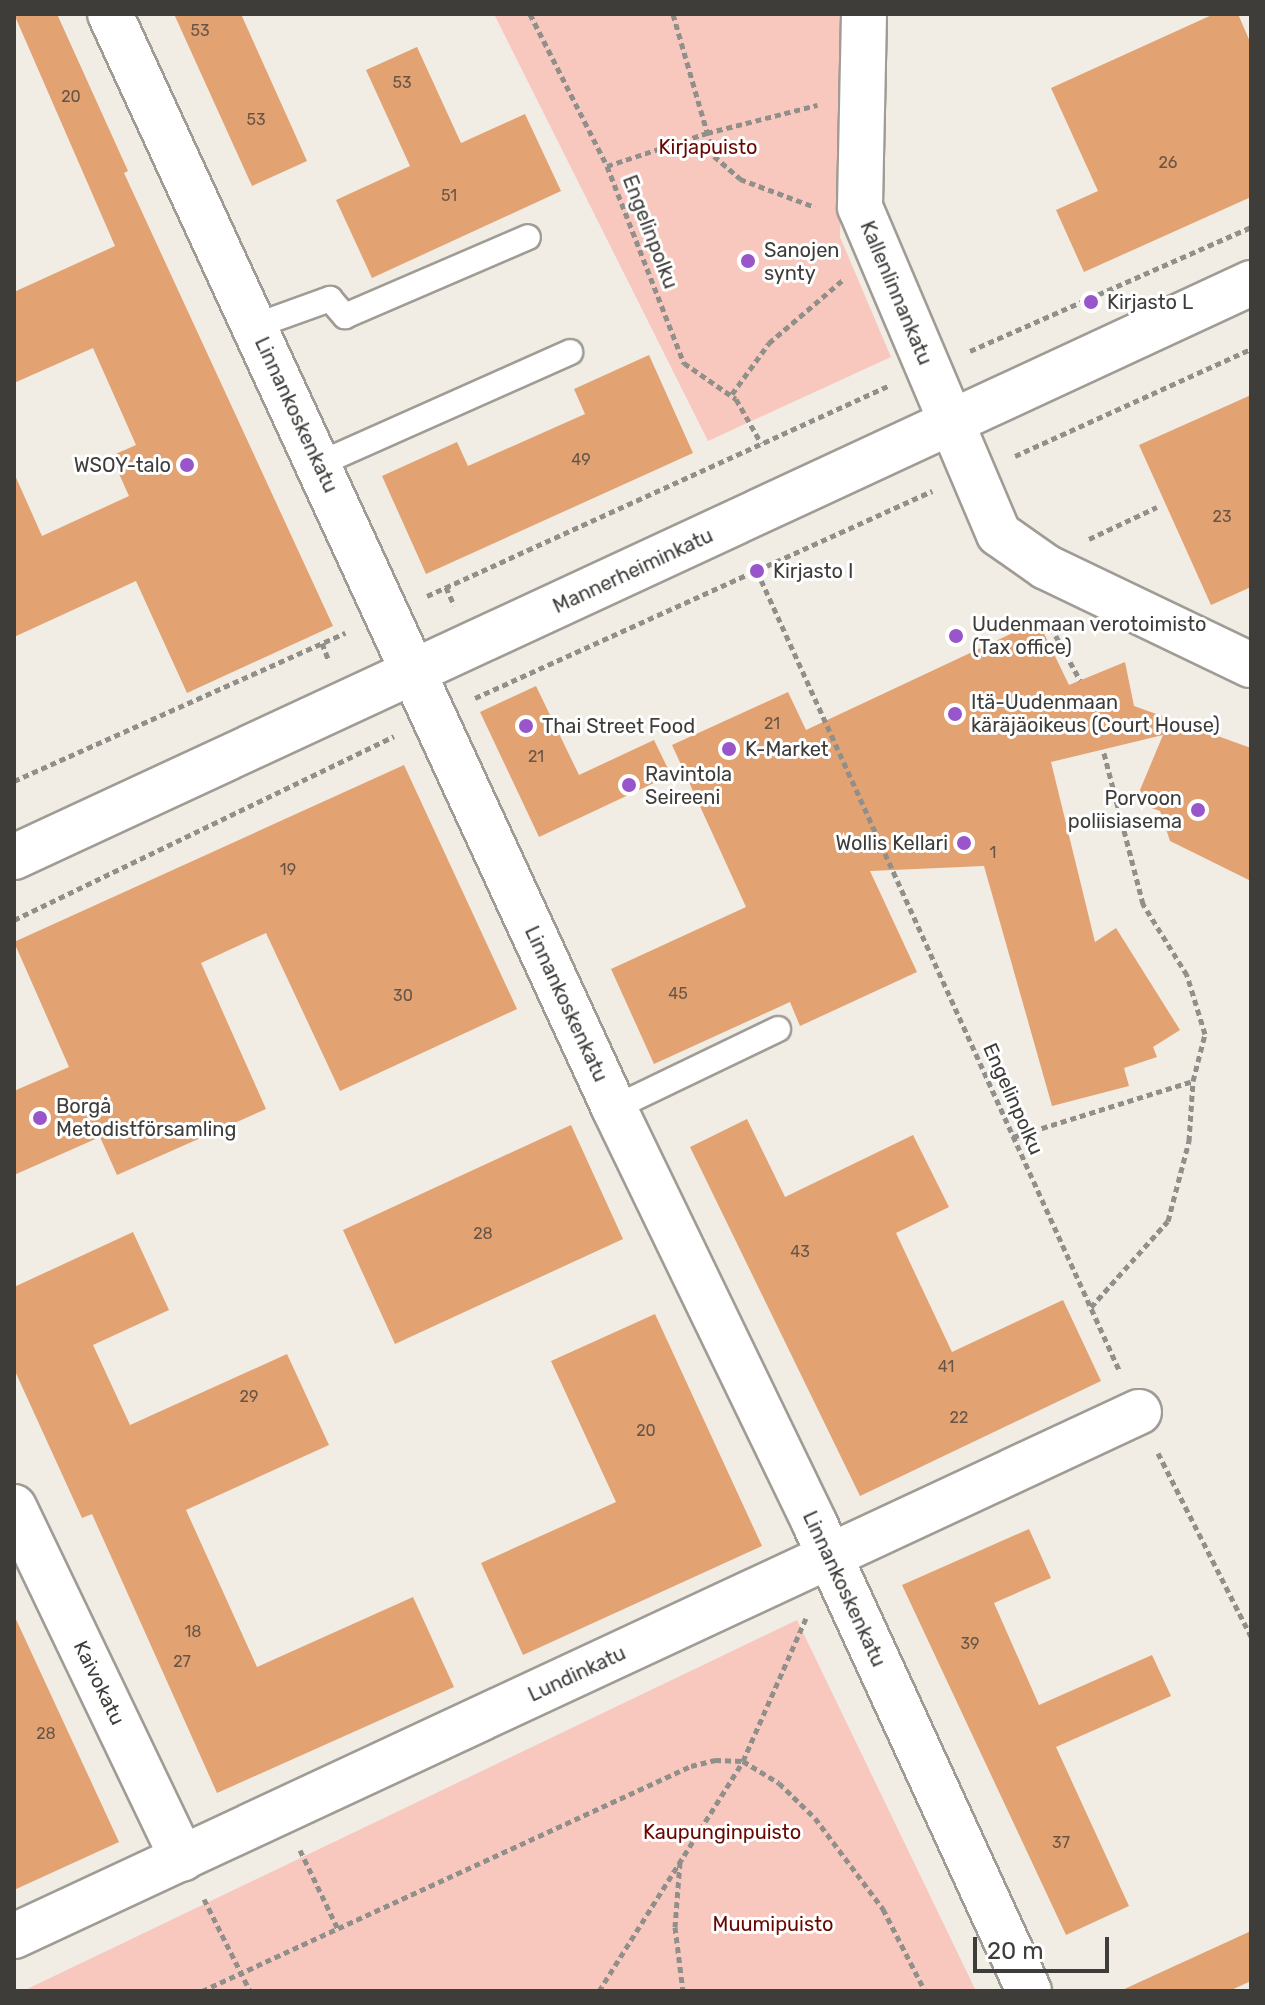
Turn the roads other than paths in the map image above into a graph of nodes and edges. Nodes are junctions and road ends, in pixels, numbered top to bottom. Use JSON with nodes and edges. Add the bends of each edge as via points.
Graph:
{"nodes":[{"id":1,"x":110,"y":14,"type":"edge"},
{"id":2,"x":864,"y":14,"type":"edge"},
{"id":3,"x":528,"y":237,"type":"dead end"},
{"id":4,"x":1251,"y":283,"type":"edge"},
{"id":5,"x":255,"y":326,"type":"junction"},
{"id":6,"x":570,"y":352,"type":"dead end"},
{"id":7,"x":951,"y":424,"type":"junction"},
{"id":8,"x":319,"y":464,"type":"junction"},
{"id":9,"x":1237,"y":658,"type":"edge"},
{"id":10,"x":414,"y":673,"type":"junction"},
{"id":11,"x":14,"y":857,"type":"edge"},
{"id":12,"x":778,"y":1029,"type":"dead end"},
{"id":13,"x":614,"y":1108,"type":"junction"},
{"id":14,"x":1139,"y":1412,"type":"road end"},
{"id":15,"x":14,"y":1507,"type":"edge"},
{"id":16,"x":829,"y":1557,"type":"junction"},
{"id":17,"x":183,"y":1859,"type":"junction"},
{"id":18,"x":14,"y":1936,"type":"edge"},
{"id":19,"x":1029,"y":1991,"type":"edge"}],
"edges":[{"from":1,"to":5,"type":"street","name":"Linnankoskenkatu"},
{"from":2,"to":7,"type":"street","name":"Kallenlinnankatu","via":[[860,207]]},
{"from":3,"to":5,"type":"lane","via":[[345,316],[330,299]]},
{"from":4,"to":7,"type":"street","name":"Mannerheiminkatu"},
{"from":5,"to":8,"type":"street","name":"Linnankoskenkatu"},
{"from":6,"to":8,"type":"lane"},
{"from":7,"to":9,"type":"street","name":"Kallenlinnankatu","via":[[999,534],[1046,567]]},
{"from":7,"to":10,"type":"street","name":"Mannerheiminkatu"},
{"from":8,"to":10,"type":"street","name":"Linnankoskenkatu"},
{"from":10,"to":11,"type":"street","name":"Mannerheiminkatu"},
{"from":10,"to":13,"type":"street","name":"Linnankoskenkatu"},
{"from":12,"to":13,"type":"lane"},
{"from":13,"to":16,"type":"street","name":"Linnankoskenkatu"},
{"from":14,"to":16,"type":"street","name":"Lundinkatu"},
{"from":15,"to":17,"type":"street","name":"Kaivokatu"},
{"from":16,"to":17,"type":"street","name":"Lundinkatu"},
{"from":16,"to":19,"type":"street","name":"Linnankoskenkatu"},
{"from":17,"to":18,"type":"street","name":"Lundinkatu"}]}
